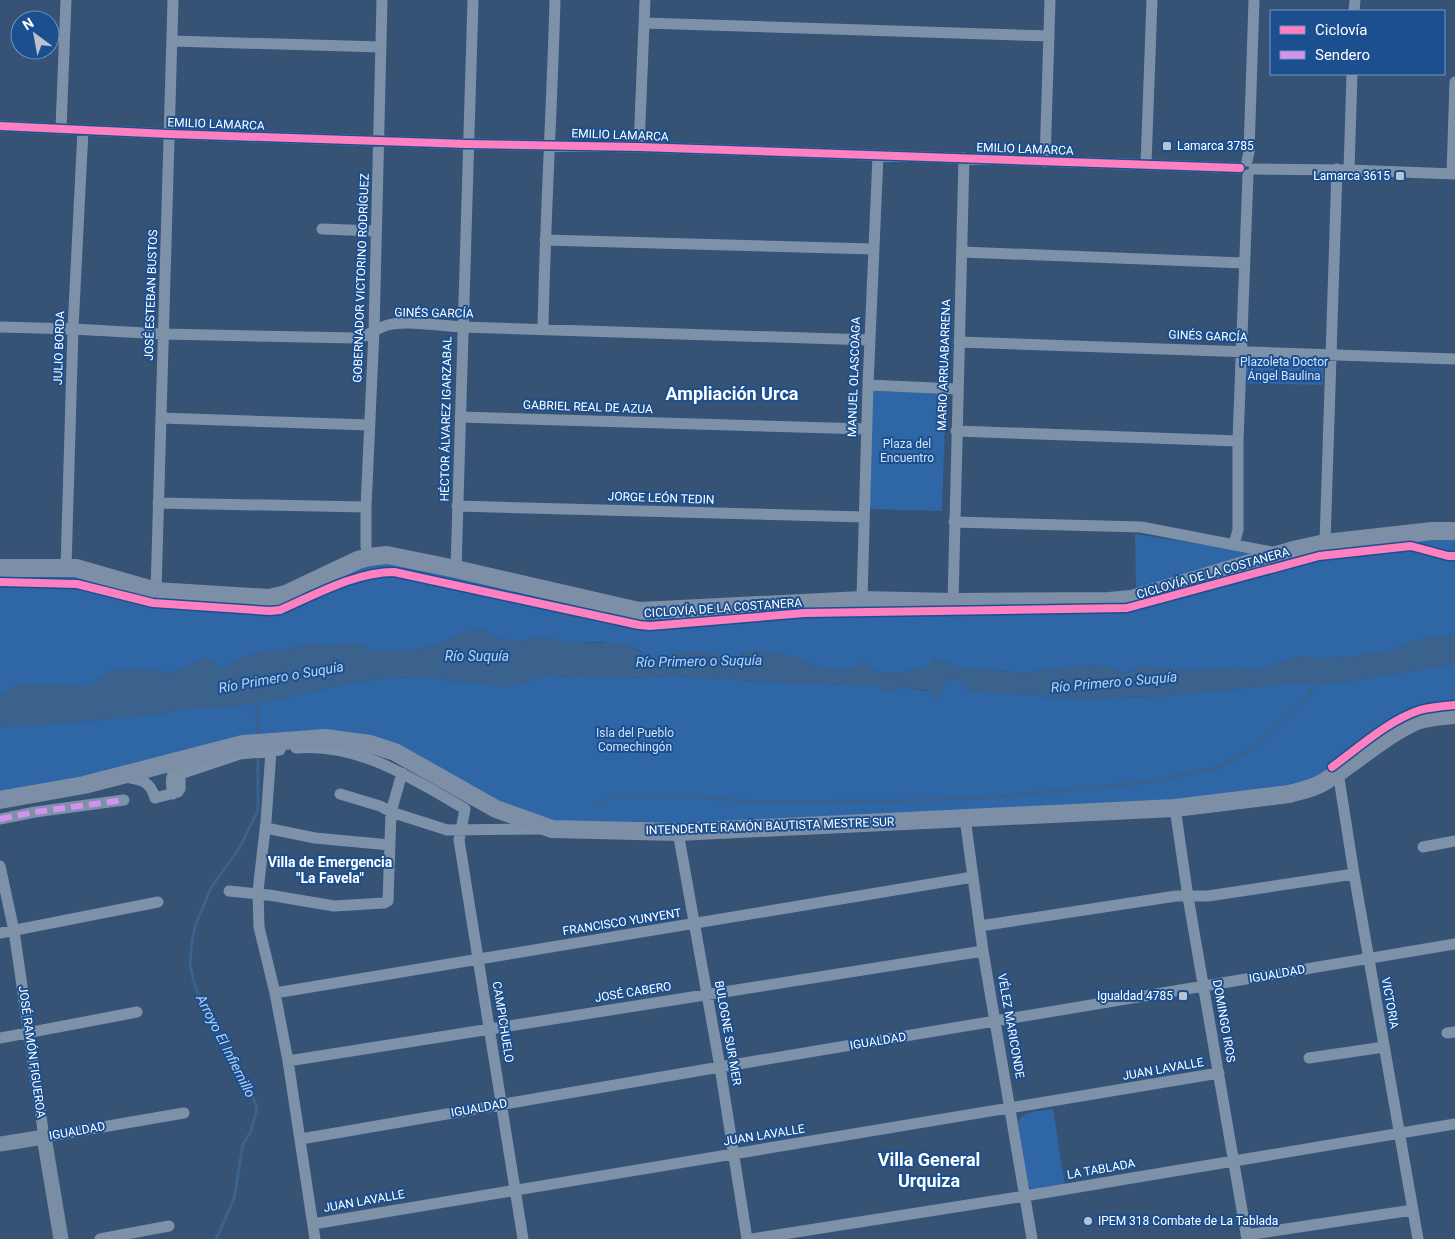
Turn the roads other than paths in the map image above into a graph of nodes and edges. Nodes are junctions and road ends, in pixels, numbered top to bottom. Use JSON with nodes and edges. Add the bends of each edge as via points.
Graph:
{"nodes":[{"id":1,"x":66,"y":0,"type":"edge"},
{"id":2,"x":173,"y":0,"type":"edge"},
{"id":3,"x":382,"y":0,"type":"edge"},
{"id":4,"x":473,"y":0,"type":"edge"},
{"id":5,"x":555,"y":0,"type":"edge"},
{"id":6,"x":645,"y":0,"type":"edge"},
{"id":7,"x":1050,"y":0,"type":"edge"},
{"id":8,"x":1152,"y":0,"type":"edge"},
{"id":9,"x":1254,"y":0,"type":"edge"},
{"id":10,"x":645,"y":23,"type":"junction"},
{"id":11,"x":1049,"y":36,"type":"junction"},
{"id":12,"x":172,"y":41,"type":"junction"},
{"id":13,"x":381,"y":47,"type":"junction"},
{"id":14,"x":1352,"y":75,"type":"edge"},
{"id":15,"x":1455,"y":82,"type":"edge"},
{"id":16,"x":0,"y":126,"type":"edge"},
{"id":17,"x":61,"y":128,"type":"junction"},
{"id":18,"x":82,"y":130,"type":"junction"},
{"id":19,"x":170,"y":134,"type":"junction"},
{"id":20,"x":379,"y":141,"type":"junction"},
{"id":21,"x":467,"y":144,"type":"junction"},
{"id":22,"x":550,"y":144,"type":"junction"},
{"id":23,"x":639,"y":147,"type":"junction"},
{"id":24,"x":878,"y":156,"type":"junction"},
{"id":25,"x":964,"y":158,"type":"junction"},
{"id":26,"x":1045,"y":162,"type":"junction"},
{"id":27,"x":1146,"y":164,"type":"junction"},
{"id":28,"x":1247,"y":168,"type":"junction"},
{"id":29,"x":1343,"y":170,"type":"junction"},
{"id":30,"x":1454,"y":174,"type":"edge"},
{"id":31,"x":322,"y":228,"type":"dead end"},
{"id":32,"x":376,"y":231,"type":"junction"},
{"id":33,"x":545,"y":240,"type":"junction"},
{"id":34,"x":873,"y":248,"type":"junction"},
{"id":35,"x":962,"y":252,"type":"junction"},
{"id":36,"x":1244,"y":263,"type":"junction"},
{"id":37,"x":0,"y":327,"type":"edge"},
{"id":38,"x":462,"y":327,"type":"junction"},
{"id":39,"x":74,"y":329,"type":"junction"},
{"id":40,"x":543,"y":329,"type":"junction"},
{"id":41,"x":374,"y":331,"type":"junction"},
{"id":42,"x":163,"y":334,"type":"junction"},
{"id":43,"x":869,"y":340,"type":"junction"},
{"id":44,"x":959,"y":342,"type":"junction"},
{"id":45,"x":1241,"y":351,"type":"junction"},
{"id":46,"x":1331,"y":355,"type":"junction"},
{"id":47,"x":1455,"y":359,"type":"edge"},
{"id":48,"x":868,"y":385,"type":"junction"},
{"id":49,"x":957,"y":389,"type":"junction"},
{"id":50,"x":460,"y":416,"type":"junction"},
{"id":51,"x":161,"y":418,"type":"junction"},
{"id":52,"x":369,"y":425,"type":"junction"},
{"id":53,"x":866,"y":429,"type":"junction"},
{"id":54,"x":956,"y":431,"type":"junction"},
{"id":55,"x":1238,"y":442,"type":"junction"},
{"id":56,"x":158,"y":503,"type":"junction"},
{"id":57,"x":457,"y":506,"type":"junction"},
{"id":58,"x":366,"y":507,"type":"junction"},
{"id":59,"x":864,"y":517,"type":"junction"},
{"id":60,"x":954,"y":522,"type":"junction"},
{"id":61,"x":1455,"y":531,"type":"edge"},
{"id":62,"x":1325,"y":543,"type":"junction"},
{"id":63,"x":1234,"y":544,"type":"junction"},
{"id":64,"x":1279,"y":553,"type":"junction"},
{"id":65,"x":369,"y":557,"type":"junction"},
{"id":66,"x":0,"y":568,"type":"edge"},
{"id":67,"x":66,"y":568,"type":"junction"},
{"id":68,"x":456,"y":569,"type":"junction"},
{"id":69,"x":156,"y":591,"type":"junction"},
{"id":70,"x":862,"y":600,"type":"junction"},
{"id":71,"x":952,"y":602,"type":"junction"},
{"id":72,"x":1455,"y":715,"type":"edge"},
{"id":73,"x":268,"y":748,"type":"junction"},
{"id":74,"x":242,"y":750,"type":"junction"},
{"id":75,"x":193,"y":756,"type":"junction"},
{"id":76,"x":1338,"y":772,"type":"junction"},
{"id":77,"x":402,"y":773,"type":"junction"},
{"id":78,"x":118,"y":776,"type":"junction"},
{"id":79,"x":173,"y":794,"type":"junction"},
{"id":80,"x":340,"y":794,"type":"dead end"},
{"id":81,"x":0,"y":800,"type":"edge"},
{"id":82,"x":124,"y":800,"type":"dead end"},
{"id":83,"x":1175,"y":808,"type":"junction"},
{"id":84,"x":392,"y":812,"type":"junction"},
{"id":85,"x":965,"y":818,"type":"junction"},
{"id":86,"x":0,"y":819,"type":"edge"},
{"id":87,"x":266,"y":828,"type":"junction"},
{"id":88,"x":552,"y":829,"type":"junction"},
{"id":89,"x":460,"y":831,"type":"junction"},
{"id":90,"x":678,"y":832,"type":"junction"},
{"id":91,"x":1455,"y":841,"type":"edge"},
{"id":92,"x":390,"y":845,"type":"junction"},
{"id":93,"x":1423,"y":847,"type":"dead end"},
{"id":94,"x":0,"y":866,"type":"edge"},
{"id":95,"x":1354,"y":874,"type":"junction"},
{"id":96,"x":972,"y":877,"type":"junction"},
{"id":97,"x":229,"y":890,"type":"dead end"},
{"id":98,"x":258,"y":892,"type":"junction"},
{"id":99,"x":1188,"y":897,"type":"junction"},
{"id":100,"x":158,"y":902,"type":"dead end"},
{"id":101,"x":695,"y":924,"type":"junction"},
{"id":102,"x":980,"y":926,"type":"junction"},
{"id":103,"x":14,"y":931,"type":"junction"},
{"id":104,"x":0,"y":934,"type":"edge"},
{"id":105,"x":1455,"y":944,"type":"edge"},
{"id":106,"x":983,"y":951,"type":"junction"},
{"id":107,"x":1369,"y":958,"type":"junction"},
{"id":108,"x":479,"y":959,"type":"junction"},
{"id":109,"x":1204,"y":986,"type":"junction"},
{"id":110,"x":275,"y":993,"type":"junction"},
{"id":111,"x":707,"y":995,"type":"junction"},
{"id":112,"x":137,"y":1012,"type":"dead end"},
{"id":113,"x":996,"y":1021,"type":"junction"},
{"id":114,"x":490,"y":1028,"type":"junction"},
{"id":115,"x":29,"y":1032,"type":"junction"},
{"id":116,"x":0,"y":1038,"type":"edge"},
{"id":117,"x":1384,"y":1047,"type":"junction"},
{"id":118,"x":1309,"y":1058,"type":"dead end"},
{"id":119,"x":288,"y":1061,"type":"junction"},
{"id":120,"x":720,"y":1066,"type":"junction"},
{"id":121,"x":1219,"y":1073,"type":"junction"},
{"id":122,"x":502,"y":1104,"type":"junction"},
{"id":123,"x":1011,"y":1109,"type":"junction"},
{"id":124,"x":184,"y":1113,"type":"dead end"},
{"id":125,"x":1455,"y":1124,"type":"edge"},
{"id":126,"x":1400,"y":1134,"type":"junction"},
{"id":127,"x":44,"y":1137,"type":"junction"},
{"id":128,"x":301,"y":1139,"type":"junction"},
{"id":129,"x":0,"y":1144,"type":"edge"},
{"id":130,"x":733,"y":1154,"type":"junction"},
{"id":131,"x":1234,"y":1161,"type":"junction"},
{"id":132,"x":516,"y":1189,"type":"junction"},
{"id":133,"x":1025,"y":1196,"type":"junction"},
{"id":134,"x":1414,"y":1210,"type":"junction"},
{"id":135,"x":313,"y":1224,"type":"junction"},
{"id":136,"x":170,"y":1226,"type":"dead end"},
{"id":137,"x":1247,"y":1237,"type":"edge"},
{"id":138,"x":61,"y":1239,"type":"edge"},
{"id":139,"x":100,"y":1239,"type":"edge"},
{"id":140,"x":315,"y":1239,"type":"edge"},
{"id":141,"x":523,"y":1239,"type":"edge"},
{"id":142,"x":747,"y":1239,"type":"edge"},
{"id":143,"x":752,"y":1239,"type":"edge"},
{"id":144,"x":1032,"y":1239,"type":"edge"},
{"id":145,"x":1418,"y":1239,"type":"edge"}],
"edges":[{"from":1,"to":17,"type":"street"},
{"from":2,"to":12,"type":"street","name":"JOSÉ ESTEBAN BUSTOS"},
{"from":3,"to":13,"type":"street","name":"GOBERNADOR VICTORINO RODRÍGUEZ"},
{"from":4,"to":21,"type":"street","name":"HÉCTOR ÁLVAREZ IGARZABAL"},
{"from":5,"to":22,"type":"street"},
{"from":6,"to":10,"type":"street"},
{"from":7,"to":11,"type":"street"},
{"from":8,"to":27,"type":"street"},
{"from":9,"to":28,"type":"street"},
{"from":10,"to":11,"type":"street"},
{"from":10,"to":23,"type":"street"},
{"from":11,"to":26,"type":"street"},
{"from":12,"to":13,"type":"street"},
{"from":12,"to":19,"type":"street","name":"JOSÉ ESTEBAN BUSTOS"},
{"from":13,"to":20,"type":"street","name":"GOBERNADOR VICTORINO RODRÍGUEZ"},
{"from":14,"to":29,"type":"street"},
{"from":15,"to":30,"type":"street"},
{"from":16,"to":17,"type":"street","name":"EMILIO LAMARCA"},
{"from":17,"to":18,"type":"street","name":"EMILIO LAMARCA"},
{"from":18,"to":19,"type":"street","name":"EMILIO LAMARCA"},
{"from":18,"to":39,"type":"street","name":"JULIO BORDA"},
{"from":19,"to":20,"type":"street","name":"EMILIO LAMARCA"},
{"from":19,"to":42,"type":"street","name":"JOSÉ ESTEBAN BUSTOS"},
{"from":20,"to":21,"type":"street","name":"EMILIO LAMARCA"},
{"from":20,"to":32,"type":"street","name":"GOBERNADOR VICTORINO RODRÍGUEZ"},
{"from":21,"to":22,"type":"street","name":"EMILIO LAMARCA"},
{"from":21,"to":38,"type":"street","name":"HÉCTOR ÁLVAREZ IGARZABAL"},
{"from":22,"to":23,"type":"street","name":"EMILIO LAMARCA"},
{"from":22,"to":33,"type":"street"},
{"from":23,"to":24,"type":"street","name":"EMILIO LAMARCA"},
{"from":24,"to":25,"type":"street","name":"EMILIO LAMARCA"},
{"from":24,"to":34,"type":"street","name":"MANUEL OLASCOAGA"},
{"from":25,"to":26,"type":"street","name":"EMILIO LAMARCA"},
{"from":25,"to":35,"type":"street","name":"MARIO ARRUABARRENA"},
{"from":26,"to":27,"type":"street","name":"EMILIO LAMARCA"},
{"from":27,"to":28,"type":"street","name":"EMILIO LAMARCA"},
{"from":28,"to":29,"type":"street","name":"EMILIO LAMARCA"},
{"from":28,"to":36,"type":"street"},
{"from":29,"to":30,"type":"street","name":"EMILIO LAMARCA"},
{"from":29,"to":46,"type":"street"},
{"from":31,"to":32,"type":"street"},
{"from":32,"to":41,"type":"street","name":"GOBERNADOR VICTORINO RODRÍGUEZ"},
{"from":33,"to":34,"type":"street"},
{"from":33,"to":40,"type":"street"},
{"from":34,"to":43,"type":"street","name":"MANUEL OLASCOAGA"},
{"from":35,"to":36,"type":"street"},
{"from":35,"to":44,"type":"street","name":"MARIO ARRUABARRENA"},
{"from":36,"to":45,"type":"street"},
{"from":37,"to":39,"type":"street","name":"GINÉS GARCÍA"},
{"from":38,"to":40,"type":"street","name":"GINÉS GARCÍA"},
{"from":38,"to":41,"type":"street","name":"GINÉS GARCÍA","via":[[404,324],[388,325]]},
{"from":38,"to":50,"type":"street","name":"HÉCTOR ÁLVAREZ IGARZABAL"},
{"from":39,"to":42,"type":"street","name":"GINÉS GARCÍA"},
{"from":39,"to":67,"type":"street","name":"JULIO BORDA"},
{"from":40,"to":43,"type":"street","name":"GINÉS GARCÍA"},
{"from":41,"to":42,"type":"street","name":"GINÉS GARCÍA","via":[[356,338]]},
{"from":41,"to":52,"type":"street","name":"GOBERNADOR VICTORINO RODRÍGUEZ"},
{"from":42,"to":51,"type":"street","name":"JOSÉ ESTEBAN BUSTOS"},
{"from":43,"to":48,"type":"street","name":"MANUEL OLASCOAGA"},
{"from":44,"to":45,"type":"street","name":"GINÉS GARCÍA"},
{"from":44,"to":49,"type":"street","name":"MARIO ARRUABARRENA"},
{"from":45,"to":46,"type":"street","name":"GINÉS GARCÍA"},
{"from":45,"to":55,"type":"street"},
{"from":46,"to":47,"type":"street","name":"GINÉS GARCÍA"},
{"from":46,"to":62,"type":"street"},
{"from":48,"to":49,"type":"street"},
{"from":48,"to":53,"type":"street","name":"MANUEL OLASCOAGA"},
{"from":49,"to":54,"type":"street","name":"MARIO ARRUABARRENA"},
{"from":50,"to":53,"type":"street","name":"GABRIEL REAL DE AZUA"},
{"from":50,"to":57,"type":"street","name":"HÉCTOR ÁLVAREZ IGARZABAL"},
{"from":51,"to":52,"type":"street"},
{"from":51,"to":56,"type":"street","name":"JOSÉ ESTEBAN BUSTOS"},
{"from":52,"to":58,"type":"street","name":"GOBERNADOR VICTORINO RODRÍGUEZ"},
{"from":53,"to":59,"type":"street","name":"MANUEL OLASCOAGA"},
{"from":54,"to":55,"type":"street"},
{"from":54,"to":60,"type":"street","name":"MARIO ARRUABARRENA"},
{"from":55,"to":63,"type":"street","via":[[1238,530]]},
{"from":56,"to":58,"type":"street"},
{"from":56,"to":69,"type":"street","name":"JOSÉ ESTEBAN BUSTOS"},
{"from":57,"to":59,"type":"street","name":"JORGE LEÓN TEDIN"},
{"from":57,"to":68,"type":"street","name":"HÉCTOR ÁLVAREZ IGARZABAL"},
{"from":58,"to":65,"type":"street","name":"GOBERNADOR VICTORINO RODRÍGUEZ"},
{"from":59,"to":70,"type":"street","name":"MANUEL OLASCOAGA"},
{"from":60,"to":63,"type":"street","via":[[1141,527]]},
{"from":60,"to":71,"type":"street","name":"MARIO ARRUABARRENA"},
{"from":61,"to":62,"type":"main road"},
{"from":62,"to":64,"type":"main road"},
{"from":63,"to":64,"type":"street"},
{"from":64,"to":71,"type":"main road","via":[[1122,600]]},
{"from":65,"to":68,"type":"main road","via":[[387,555]]},
{"from":65,"to":69,"type":"main road","via":[[286,594],[269,598]]},
{"from":66,"to":67,"type":"main road"},
{"from":67,"to":69,"type":"main road"},
{"from":68,"to":70,"type":"main road","via":[[639,611]]},
{"from":70,"to":71,"type":"main road"},
{"from":72,"to":76,"type":"main road","name":"INTENDENTE RAMÓN BAUTISTA MESTRE SUR","via":[[1418,721]]},
{"from":73,"to":74,"type":"main road","name":"INTENDENTE RAMÓN BAUTISTA MESTRE SUR"},
{"from":73,"to":77,"type":"street","via":[[306,747],[356,754]]},
{"from":73,"to":87,"type":"street"},
{"from":73,"to":88,"type":"main road","name":"INTENDENTE RAMÓN BAUTISTA MESTRE SUR","via":[[325,738],[370,744],[395,752],[496,809]]},
{"from":74,"to":75,"type":"main road","name":"INTENDENTE RAMÓN BAUTISTA MESTRE SUR"},
{"from":74,"to":79,"type":"street","via":[[183,773],[180,789]]},
{"from":75,"to":78,"type":"main road","name":"INTENDENTE RAMÓN BAUTISTA MESTRE SUR"},
{"from":75,"to":79,"type":"street","via":[[172,775]]},
{"from":76,"to":83,"type":"main road","name":"INTENDENTE RAMÓN BAUTISTA MESTRE SUR","via":[[1321,784],[1289,794]]},
{"from":76,"to":95,"type":"street","name":"VICTORIA"},
{"from":77,"to":84,"type":"street"},
{"from":77,"to":89,"type":"street","name":"CAMPICHUELO","via":[[465,809]]},
{"from":78,"to":79,"type":"street","via":[[148,783],[155,798]]},
{"from":78,"to":81,"type":"main road","name":"INTENDENTE RAMÓN BAUTISTA MESTRE SUR"},
{"from":80,"to":84,"type":"street"},
{"from":82,"to":86,"type":"street"},
{"from":83,"to":85,"type":"main road","name":"INTENDENTE RAMÓN BAUTISTA MESTRE SUR"},
{"from":83,"to":99,"type":"street","name":"DOMINGO IROS"},
{"from":84,"to":89,"type":"street","via":[[447,830]]},
{"from":84,"to":92,"type":"street"},
{"from":85,"to":90,"type":"main road","name":"INTENDENTE RAMÓN BAUTISTA MESTRE SUR"},
{"from":85,"to":96,"type":"street","name":"VÉLEZ MARICONDE"},
{"from":87,"to":92,"type":"street","via":[[315,838]]},
{"from":87,"to":98,"type":"street"},
{"from":88,"to":89,"type":"street"},
{"from":88,"to":90,"type":"main road","name":"INTENDENTE RAMÓN BAUTISTA MESTRE SUR"},
{"from":89,"to":108,"type":"street","name":"CAMPICHUELO"},
{"from":90,"to":101,"type":"street","name":"BULOGNE SUR MER"},
{"from":91,"to":93,"type":"street"},
{"from":92,"to":98,"type":"street","via":[[388,901],[384,903],[334,906]]},
{"from":94,"to":103,"type":"street","name":"JOSÉ RAMÓN FIGUEROA"},
{"from":95,"to":99,"type":"street"},
{"from":95,"to":107,"type":"street","name":"VICTORIA"},
{"from":96,"to":101,"type":"street","name":"FRANCISCO YUNYENT"},
{"from":96,"to":102,"type":"street","name":"VÉLEZ MARICONDE"},
{"from":97,"to":98,"type":"street"},
{"from":98,"to":110,"type":"street","via":[[260,934]]},
{"from":99,"to":102,"type":"street","via":[[1176,896]]},
{"from":99,"to":109,"type":"street","name":"DOMINGO IROS"},
{"from":100,"to":103,"type":"street"},
{"from":101,"to":108,"type":"street","name":"FRANCISCO YUNYENT"},
{"from":101,"to":111,"type":"street","name":"BULOGNE SUR MER"},
{"from":102,"to":106,"type":"street","name":"VÉLEZ MARICONDE"},
{"from":103,"to":104,"type":"street"},
{"from":103,"to":115,"type":"street","name":"JOSÉ RAMÓN FIGUEROA"},
{"from":105,"to":107,"type":"street","name":"IGUALDAD"},
{"from":106,"to":111,"type":"street","name":"JOSÉ CABERO"},
{"from":106,"to":113,"type":"street","name":"VÉLEZ MARICONDE"},
{"from":107,"to":109,"type":"street","name":"IGUALDAD"},
{"from":107,"to":117,"type":"street","name":"VICTORIA"},
{"from":108,"to":110,"type":"street","name":"FRANCISCO YUNYENT"},
{"from":108,"to":114,"type":"street","name":"CAMPICHUELO"},
{"from":109,"to":113,"type":"street","name":"IGUALDAD"},
{"from":109,"to":121,"type":"street","name":"DOMINGO IROS"},
{"from":110,"to":119,"type":"street"},
{"from":111,"to":114,"type":"street","name":"JOSÉ CABERO"},
{"from":111,"to":120,"type":"street","name":"BULOGNE SUR MER"},
{"from":112,"to":115,"type":"street"},
{"from":113,"to":120,"type":"street","name":"IGUALDAD"},
{"from":113,"to":123,"type":"street","name":"VÉLEZ MARICONDE"},
{"from":114,"to":119,"type":"street","name":"JOSÉ CABERO"},
{"from":114,"to":122,"type":"street","name":"CAMPICHUELO"},
{"from":115,"to":116,"type":"street"},
{"from":115,"to":127,"type":"street","name":"JOSÉ RAMÓN FIGUEROA"},
{"from":117,"to":118,"type":"street"},
{"from":117,"to":126,"type":"street","name":"VICTORIA"},
{"from":119,"to":128,"type":"street"},
{"from":120,"to":122,"type":"street","name":"IGUALDAD"},
{"from":120,"to":130,"type":"street","name":"BULOGNE SUR MER"},
{"from":121,"to":123,"type":"street","name":"JUAN LAVALLE"},
{"from":121,"to":131,"type":"street","name":"DOMINGO IROS"},
{"from":122,"to":128,"type":"street","name":"IGUALDAD"},
{"from":122,"to":132,"type":"street","name":"CAMPICHUELO"},
{"from":123,"to":130,"type":"street","name":"JUAN LAVALLE"},
{"from":123,"to":133,"type":"street","name":"VÉLEZ MARICONDE"},
{"from":124,"to":127,"type":"street","name":"IGUALDAD"},
{"from":125,"to":126,"type":"street","name":"LA TABLADA"},
{"from":126,"to":131,"type":"street","name":"LA TABLADA"},
{"from":126,"to":134,"type":"street","name":"VICTORIA"},
{"from":127,"to":129,"type":"main road","name":"IGUALDAD"},
{"from":127,"to":138,"type":"main road","name":"JOSÉ RAMÓN FIGUEROA"},
{"from":128,"to":135,"type":"street"},
{"from":130,"to":132,"type":"street","name":"JUAN LAVALLE"},
{"from":130,"to":142,"type":"street","name":"BULOGNE SUR MER"},
{"from":131,"to":133,"type":"street","name":"LA TABLADA"},
{"from":131,"to":137,"type":"street","name":"DOMINGO IROS"},
{"from":132,"to":135,"type":"street","name":"JUAN LAVALLE"},
{"from":132,"to":141,"type":"street","name":"CAMPICHUELO"},
{"from":133,"to":143,"type":"street","name":"LA TABLADA"},
{"from":133,"to":144,"type":"street","name":"VÉLEZ MARICONDE"},
{"from":134,"to":137,"type":"street"},
{"from":134,"to":145,"type":"street","name":"VICTORIA"},
{"from":135,"to":140,"type":"street"},
{"from":136,"to":139,"type":"street"}]}
